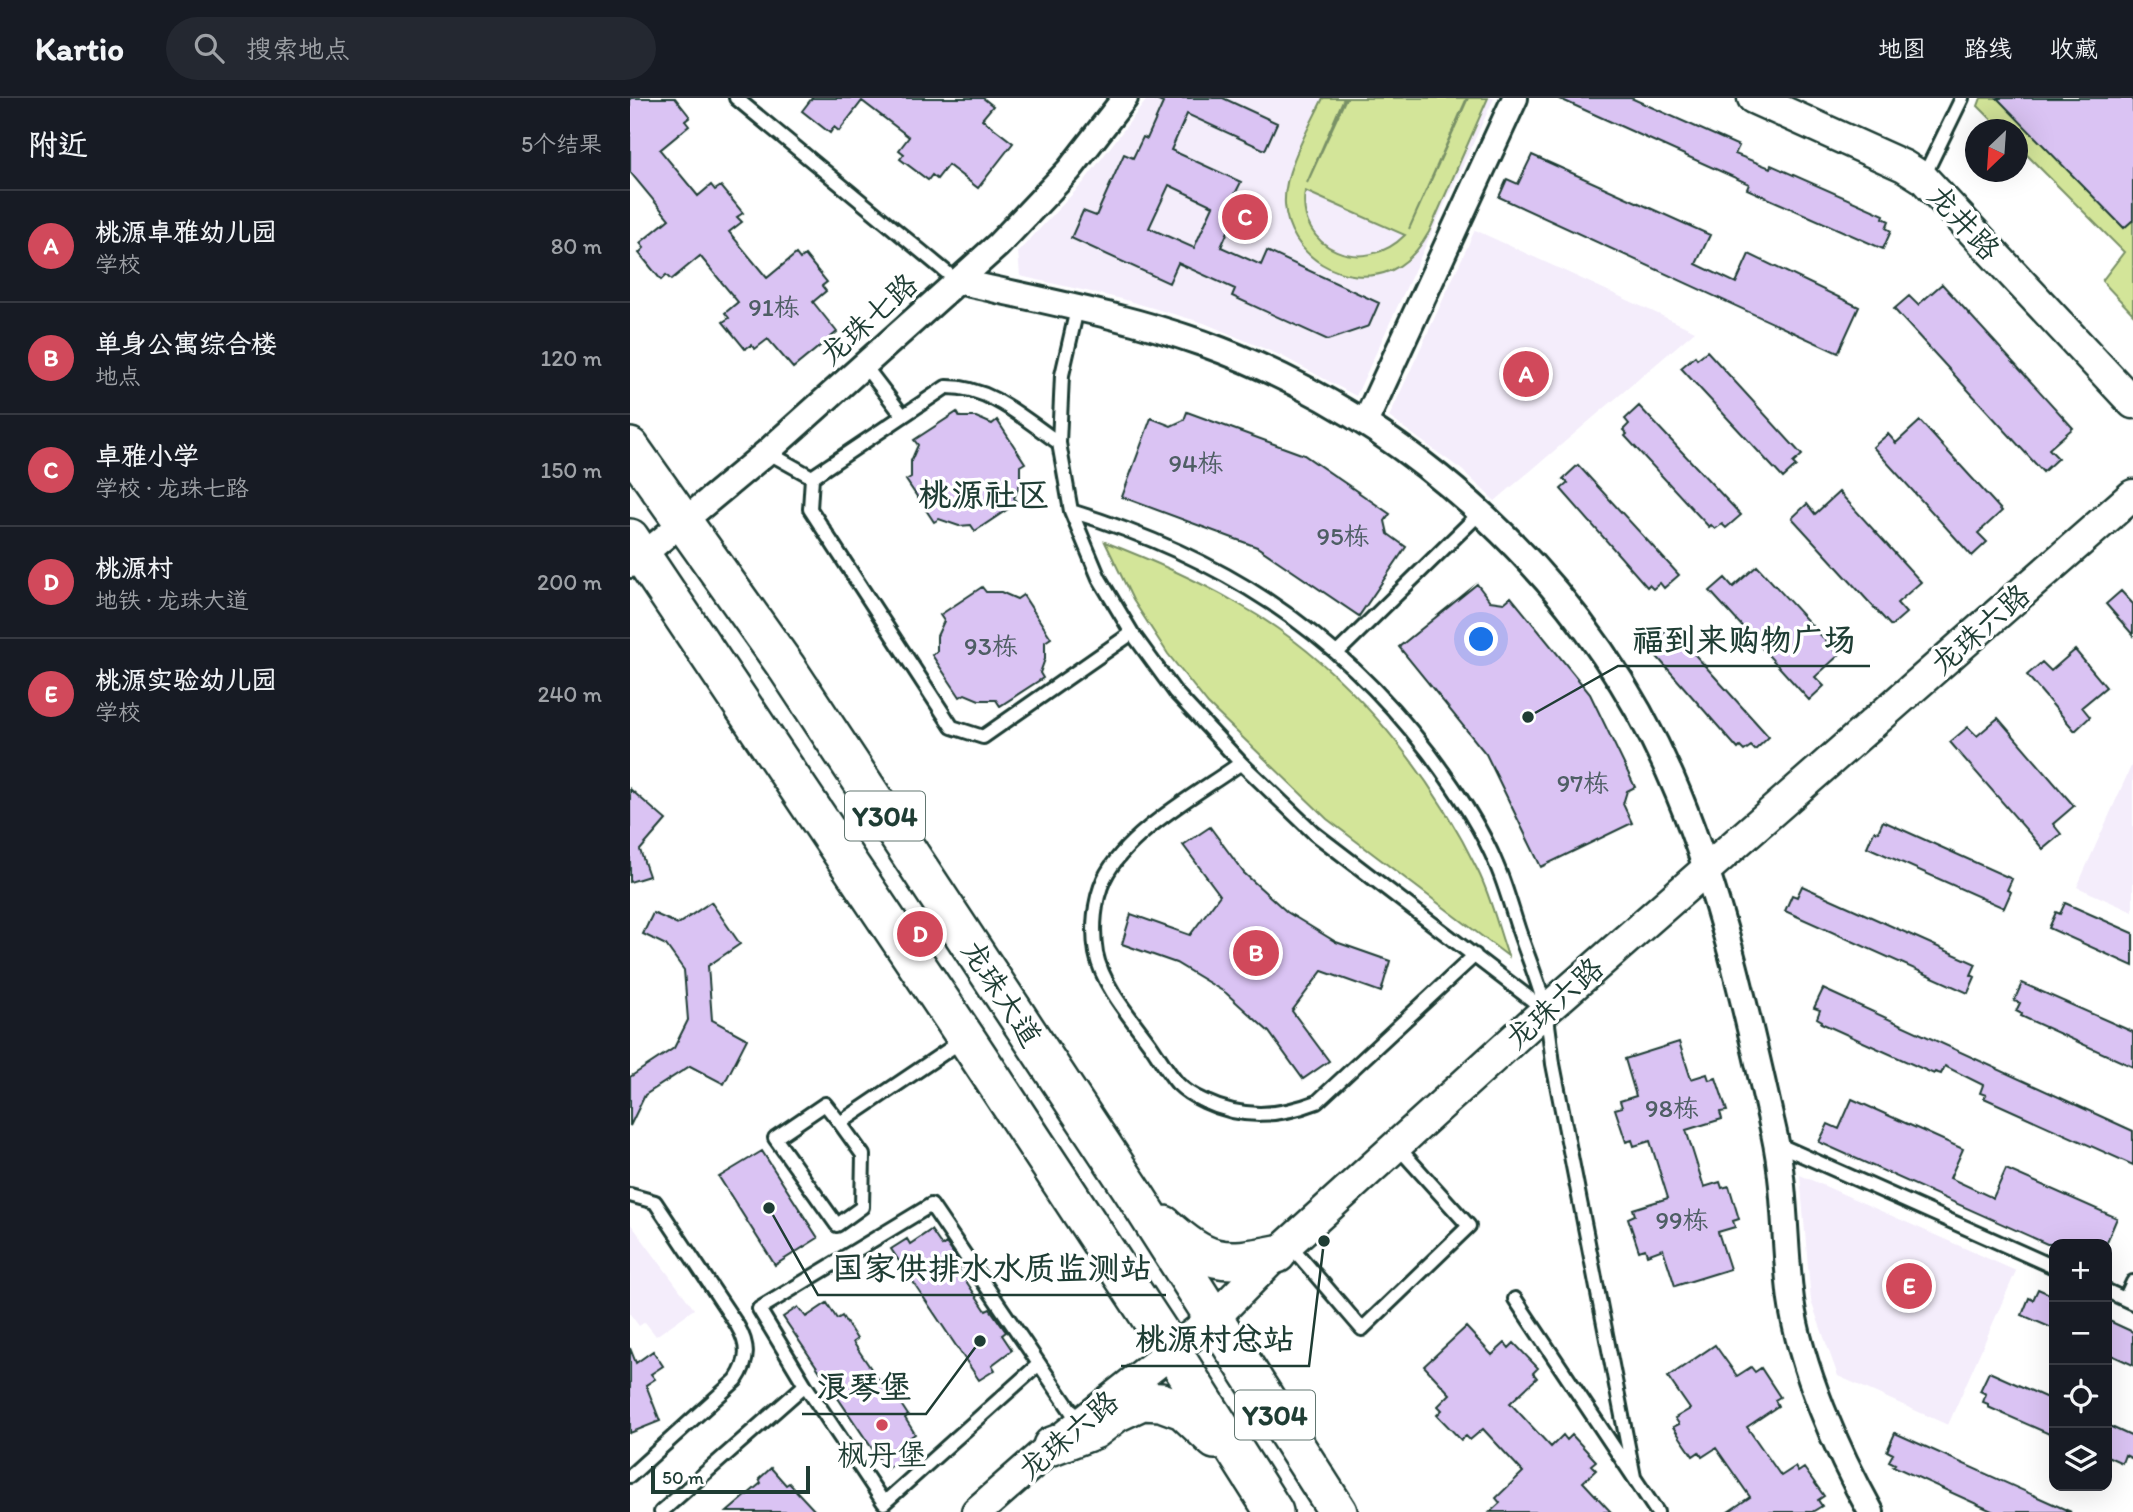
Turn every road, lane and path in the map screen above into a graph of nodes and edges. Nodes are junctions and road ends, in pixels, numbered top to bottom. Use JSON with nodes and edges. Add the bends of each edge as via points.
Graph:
{"nodes":[{"id":1,"x":737,"y":98,"type":"edge"},
{"id":2,"x":1125,"y":98,"type":"edge"},
{"id":3,"x":1515,"y":98,"type":"edge"},
{"id":4,"x":1753,"y":98,"type":"edge"},
{"id":5,"x":1962,"y":98,"type":"edge"},
{"id":6,"x":1923,"y":178,"type":"junction"},
{"id":7,"x":957,"y":281,"type":"junction"},
{"id":8,"x":1077,"y":309,"type":"junction"},
{"id":9,"x":864,"y":365,"type":"junction"},
{"id":10,"x":2133,"y":403,"type":"edge"},
{"id":11,"x":903,"y":416,"type":"junction"},
{"id":12,"x":1365,"y":423,"type":"junction"},
{"id":13,"x":1059,"y":443,"type":"junction"},
{"id":14,"x":630,"y":447,"type":"edge"},
{"id":15,"x":767,"y":452,"type":"junction"},
{"id":16,"x":812,"y":477,"type":"junction"},
{"id":17,"x":2133,"y":495,"type":"edge"},
{"id":18,"x":1071,"y":511,"type":"junction"},
{"id":19,"x":1480,"y":512,"type":"junction"},
{"id":20,"x":684,"y":521,"type":"junction"},
{"id":21,"x":634,"y":553,"type":"edge"},
{"id":22,"x":1132,"y":633,"type":"junction"},
{"id":23,"x":1338,"y":653,"type":"junction"},
{"id":24,"x":1241,"y":763,"type":"junction"},
{"id":25,"x":1706,"y":869,"type":"junction"},
{"id":26,"x":1475,"y":955,"type":"junction"},
{"id":27,"x":1546,"y":1010,"type":"junction"},
{"id":28,"x":966,"y":1038,"type":"junction"},
{"id":29,"x":840,"y":1123,"type":"junction"},
{"id":30,"x":1777,"y":1144,"type":"junction"},
{"id":31,"x":1396,"y":1145,"type":"junction"},
{"id":32,"x":1132,"y":1190,"type":"junction"},
{"id":33,"x":630,"y":1195,"type":"edge"},
{"id":34,"x":1283,"y":1249,"type":"junction"},
{"id":35,"x":2049,"y":1266,"type":"edge"},
{"id":36,"x":2133,"y":1282,"type":"edge"},
{"id":37,"x":2112,"y":1293,"type":"edge"},
{"id":38,"x":1515,"y":1299,"type":"dead end"},
{"id":39,"x":2129,"y":1301,"type":"edge"},
{"id":40,"x":1214,"y":1318,"type":"junction"},
{"id":41,"x":1172,"y":1351,"type":"junction"},
{"id":42,"x":1039,"y":1364,"type":"junction"},
{"id":43,"x":805,"y":1385,"type":"junction"},
{"id":44,"x":1080,"y":1423,"type":"junction"},
{"id":45,"x":1052,"y":1446,"type":"junction"},
{"id":46,"x":1248,"y":1471,"type":"junction"},
{"id":47,"x":630,"y":1476,"type":"edge"},
{"id":48,"x":1634,"y":1477,"type":"junction"},
{"id":49,"x":661,"y":1512,"type":"edge"},
{"id":50,"x":977,"y":1512,"type":"edge"},
{"id":51,"x":1274,"y":1512,"type":"edge"},
{"id":52,"x":1338,"y":1512,"type":"edge"},
{"id":53,"x":1657,"y":1512,"type":"edge"},
{"id":54,"x":1871,"y":1512,"type":"edge"}],
"edges":[{"from":1,"to":7,"type":"lane"},
{"from":2,"to":7,"type":"street","name":"龙珠七路","via":[[1069,170]]},
{"from":3,"to":12,"type":"street"},
{"from":4,"to":6,"type":"street","name":"龙井路"},
{"from":5,"to":6,"type":"lane"},
{"from":6,"to":10,"type":"street","name":"龙井路"},
{"from":7,"to":8,"type":"street"},
{"from":7,"to":9,"type":"street","name":"龙珠七路"},
{"from":8,"to":12,"type":"street","via":[[1160,330],[1241,358]]},
{"from":8,"to":13,"type":"lane","via":[[1062,375]]},
{"from":9,"to":11,"type":"lane"},
{"from":9,"to":15,"type":"street","name":"龙珠七路"},
{"from":11,"to":13,"type":"lane","via":[[946,387],[965,387],[988,395]]},
{"from":11,"to":16,"type":"lane"},
{"from":12,"to":19,"type":"street"},
{"from":13,"to":18,"type":"lane"},
{"from":14,"to":20,"type":"main road","name":"龙珠大道","number":"Y304"},
{"from":15,"to":16,"type":"lane"},
{"from":15,"to":20,"type":"street","name":"龙珠七路"},
{"from":16,"to":22,"type":"lane","via":[[810,509],[952,727],[983,737]]},
{"from":17,"to":25,"type":"street","name":"龙珠六路"},
{"from":18,"to":22,"type":"lane","via":[[1099,578]]},
{"from":18,"to":23,"type":"lane","via":[[1120,526],[1213,567],[1256,592]]},
{"from":19,"to":23,"type":"lane"},
{"from":19,"to":25,"type":"street","via":[[1561,598],[1617,676],[1658,750]]},
{"from":20,"to":21,"type":"street","name":"龙珠七路"},
{"from":20,"to":32,"type":"main road","name":"龙珠大道","number":"Y304","via":[[788,668]]},
{"from":21,"to":28,"type":"main road","name":"龙珠大道"},
{"from":22,"to":24,"type":"lane","via":[[1175,692]]},
{"from":23,"to":27,"type":"lane","via":[[1412,730],[1473,818],[1497,865]]},
{"from":24,"to":26,"type":"lane","via":[[1314,833]]},
{"from":24,"to":26,"type":"lane","via":[[1141,834],[1120,855],[1103,880],[1094,915],[1096,954],[1112,992],[1179,1085],[1231,1112],[1264,1116],[1317,1102]]},
{"from":25,"to":27,"type":"street","name":"龙珠六路"},
{"from":25,"to":30,"type":"street","via":[[1745,1004]]},
{"from":26,"to":27,"type":"lane"},
{"from":27,"to":31,"type":"street","name":"龙珠六路"},
{"from":27,"to":48,"type":"lane"},
{"from":28,"to":29,"type":"lane"},
{"from":28,"to":41,"type":"main road","name":"龙珠大道"},
{"from":29,"to":29,"type":"lane","via":[[825,1104],[775,1138],[837,1225],[862,1207],[863,1155]]},
{"from":30,"to":35,"type":"lane"},
{"from":30,"to":54,"type":"street","via":[[1792,1305],[1804,1353],[1838,1446]]},
{"from":31,"to":34,"type":"street","name":"龙珠六路"},
{"from":31,"to":34,"type":"lane","via":[[1469,1226],[1362,1329]]},
{"from":32,"to":34,"type":"main road","via":[[1165,1226],[1199,1252],[1220,1261],[1243,1261]]},
{"from":32,"to":40,"type":"main road","name":"龙珠大道","number":"Y304"},
{"from":33,"to":47,"type":"lane","via":[[655,1202],[747,1347],[736,1380]]},
{"from":34,"to":40,"type":"street","name":"龙珠六路"},
{"from":36,"to":39,"type":"lane"},
{"from":37,"to":39,"type":"lane"},
{"from":38,"to":48,"type":"lane"},
{"from":40,"to":41,"type":"street","name":"龙珠六路"},
{"from":40,"to":52,"type":"main road","name":"龙珠大道","number":"Y304"},
{"from":41,"to":44,"type":"street","name":"龙珠六路"},
{"from":41,"to":46,"type":"main road","name":"龙珠大道"},
{"from":42,"to":43,"type":"lane","via":[[884,1503]]},
{"from":42,"to":43,"type":"lane","via":[[932,1205],[759,1309]]},
{"from":42,"to":44,"type":"lane"},
{"from":43,"to":49,"type":"lane"},
{"from":44,"to":45,"type":"street","name":"龙珠六路"},
{"from":45,"to":46,"type":"main road","via":[[1094,1430],[1142,1401],[1161,1402],[1183,1410]]},
{"from":45,"to":50,"type":"street","name":"龙珠六路"},
{"from":46,"to":51,"type":"main road","name":"龙珠大道"},
{"from":48,"to":53,"type":"lane"}]}
